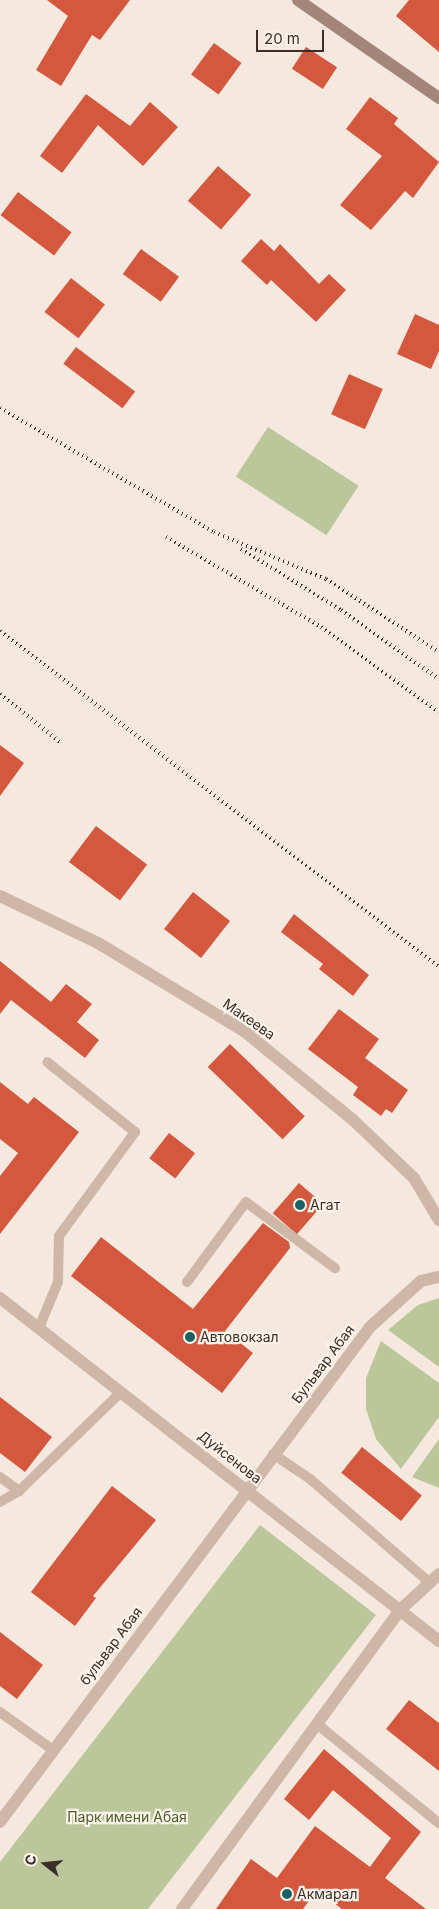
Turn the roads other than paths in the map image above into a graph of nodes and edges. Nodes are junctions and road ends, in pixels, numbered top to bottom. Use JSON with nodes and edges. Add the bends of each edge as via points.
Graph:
{"nodes":[{"id":1,"x":298,"y":0,"type":"edge"},
{"id":2,"x":439,"y":98,"type":"edge"},
{"id":3,"x":0,"y":896,"type":"edge"},
{"id":4,"x":47,"y":1062,"type":"dead end"},
{"id":5,"x":439,"y":1220,"type":"edge"},
{"id":6,"x":335,"y":1268,"type":"dead end"},
{"id":7,"x":439,"y":1277,"type":"edge"},
{"id":8,"x":187,"y":1282,"type":"dead end"},
{"id":9,"x":0,"y":1298,"type":"edge"},
{"id":10,"x":39,"y":1328,"type":"junction"},
{"id":11,"x":121,"y":1392,"type":"junction"},
{"id":12,"x":273,"y":1454,"type":"junction"},
{"id":13,"x":0,"y":1477,"type":"edge"},
{"id":14,"x":247,"y":1489,"type":"junction"},
{"id":15,"x":19,"y":1491,"type":"junction"},
{"id":16,"x":0,"y":1502,"type":"edge"},
{"id":17,"x":434,"y":1578,"type":"edge"},
{"id":18,"x":399,"y":1611,"type":"junction"},
{"id":19,"x":439,"y":1641,"type":"edge"},
{"id":20,"x":0,"y":1712,"type":"edge"},
{"id":21,"x":317,"y":1724,"type":"junction"},
{"id":22,"x":53,"y":1750,"type":"junction"},
{"id":23,"x":0,"y":1822,"type":"edge"},
{"id":24,"x":439,"y":1823,"type":"edge"},
{"id":25,"x":182,"y":1909,"type":"edge"}],
"edges":[{"from":1,"to":2,"type":"main road"},
{"from":3,"to":5,"type":"street","name":"Макеева","via":[[98,943],[244,1031],[352,1119],[414,1178]]},
{"from":4,"to":10,"type":"lane","via":[[135,1132],[59,1236],[58,1282]]},
{"from":6,"to":8,"type":"lane","via":[[246,1202]]},
{"from":7,"to":12,"type":"street","name":"Бульвар Абая","via":[[421,1281],[376,1321]]},
{"from":9,"to":10,"type":"street","name":"Дуйсенова"},
{"from":10,"to":11,"type":"street","name":"Дуйсенова"},
{"from":11,"to":14,"type":"street","name":"Дуйсенова"},
{"from":11,"to":15,"type":"lane"},
{"from":12,"to":14,"type":"street","name":"Бульвар Абая"},
{"from":12,"to":17,"type":"lane","via":[[310,1479]]},
{"from":13,"to":15,"type":"lane"},
{"from":14,"to":18,"type":"street","name":"Дуйсенова"},
{"from":14,"to":22,"type":"street","name":"бульвар Абая"},
{"from":15,"to":16,"type":"lane"},
{"from":17,"to":18,"type":"street"},
{"from":18,"to":19,"type":"street","name":"Дуйсенова"},
{"from":18,"to":21,"type":"street"},
{"from":20,"to":22,"type":"lane"},
{"from":21,"to":24,"type":"lane"},
{"from":21,"to":25,"type":"street"},
{"from":22,"to":23,"type":"street","name":"бульвар Абая"}]}
